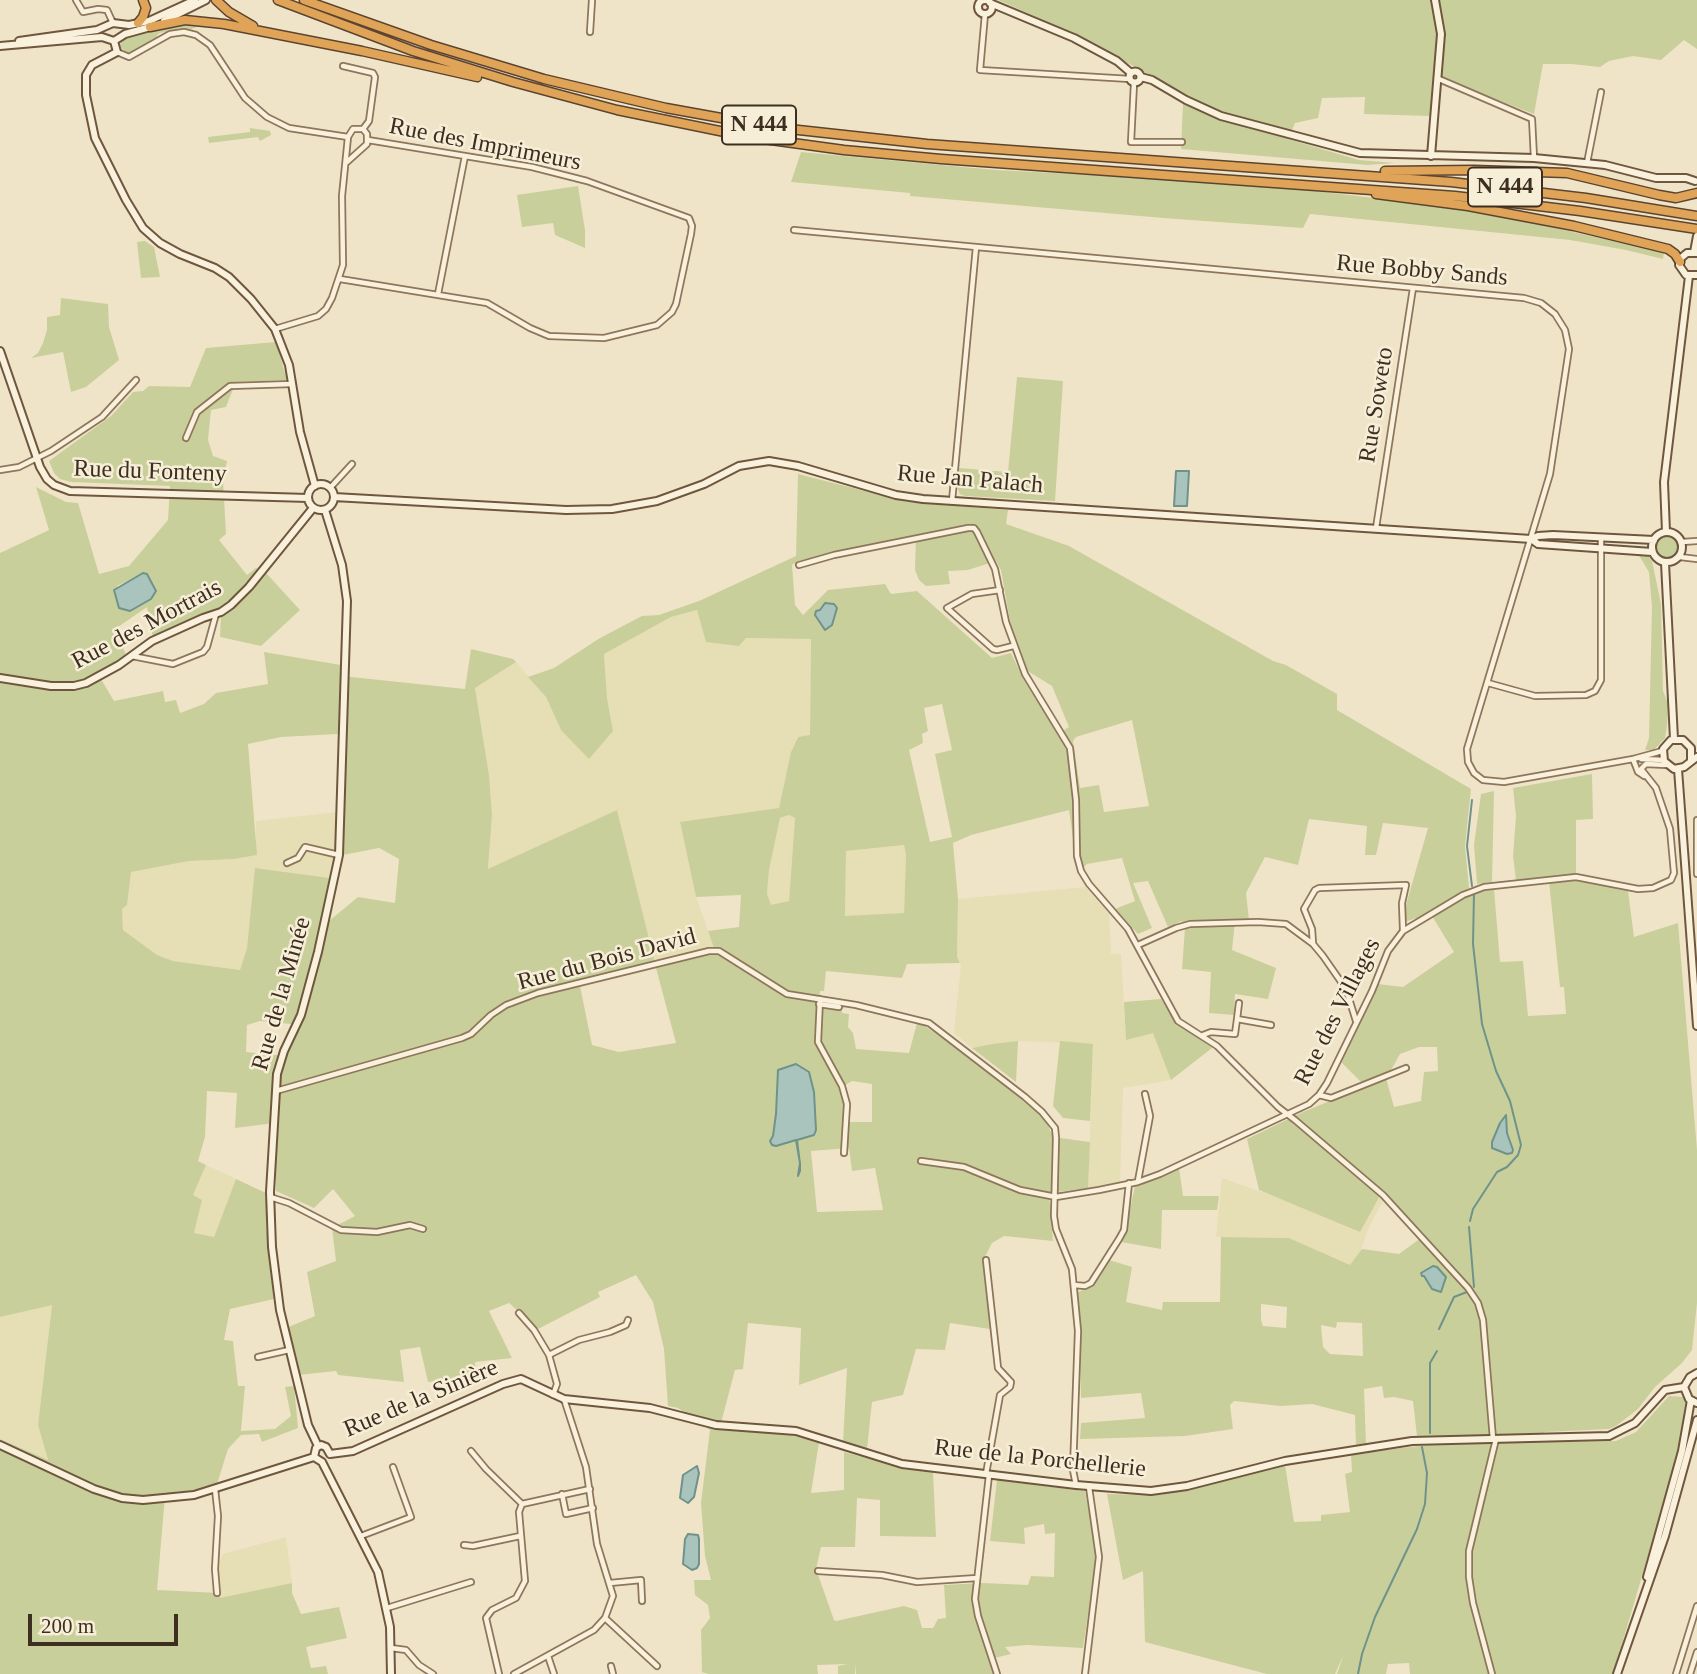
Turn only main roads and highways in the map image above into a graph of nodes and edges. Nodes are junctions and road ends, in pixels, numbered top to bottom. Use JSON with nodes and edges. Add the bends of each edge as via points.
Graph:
{"nodes":[{"id":1,"x":143,"y":0,"type":"edge"},
{"id":2,"x":216,"y":0,"type":"edge"},
{"id":3,"x":278,"y":0,"type":"edge"},
{"id":4,"x":304,"y":0,"type":"edge"},
{"id":5,"x":138,"y":23,"type":"road end"},
{"id":6,"x":150,"y":27,"type":"road end"},
{"id":7,"x":265,"y":32,"type":"junction"},
{"id":8,"x":513,"y":82,"type":"junction"},
{"id":9,"x":1311,"y":171,"type":"junction"},
{"id":10,"x":1363,"y":188,"type":"junction"},
{"id":11,"x":1697,"y":193,"type":"edge"},
{"id":12,"x":1697,"y":216,"type":"edge"},
{"id":13,"x":1697,"y":229,"type":"edge"},
{"id":14,"x":1680,"y":262,"type":"road end"}],
"edges":[{"from":1,"to":5,"type":"highway","via":[[146,8]]},
{"from":2,"to":7,"type":"highway"},
{"from":3,"to":8,"type":"highway","number":"N 444","via":[[401,47]]},
{"from":4,"to":9,"type":"highway","number":"N 444","via":[[524,74],[724,119],[878,140]]},
{"from":6,"to":7,"type":"highway","via":[[185,20]]},
{"from":7,"to":8,"type":"highway","via":[[505,85]]},
{"from":8,"to":10,"type":"highway","number":"N 444","via":[[654,119],[796,144],[941,159]]},
{"from":9,"to":11,"type":"highway","via":[[1314,167],[1567,173],[1676,198]]},
{"from":9,"to":12,"type":"highway","number":"N 444","via":[[1517,189]]},
{"from":10,"to":13,"type":"highway","number":"N 444","via":[[1545,206]]},
{"from":10,"to":14,"type":"highway","via":[[1365,193],[1468,206],[1653,245],[1668,249]]}]}
